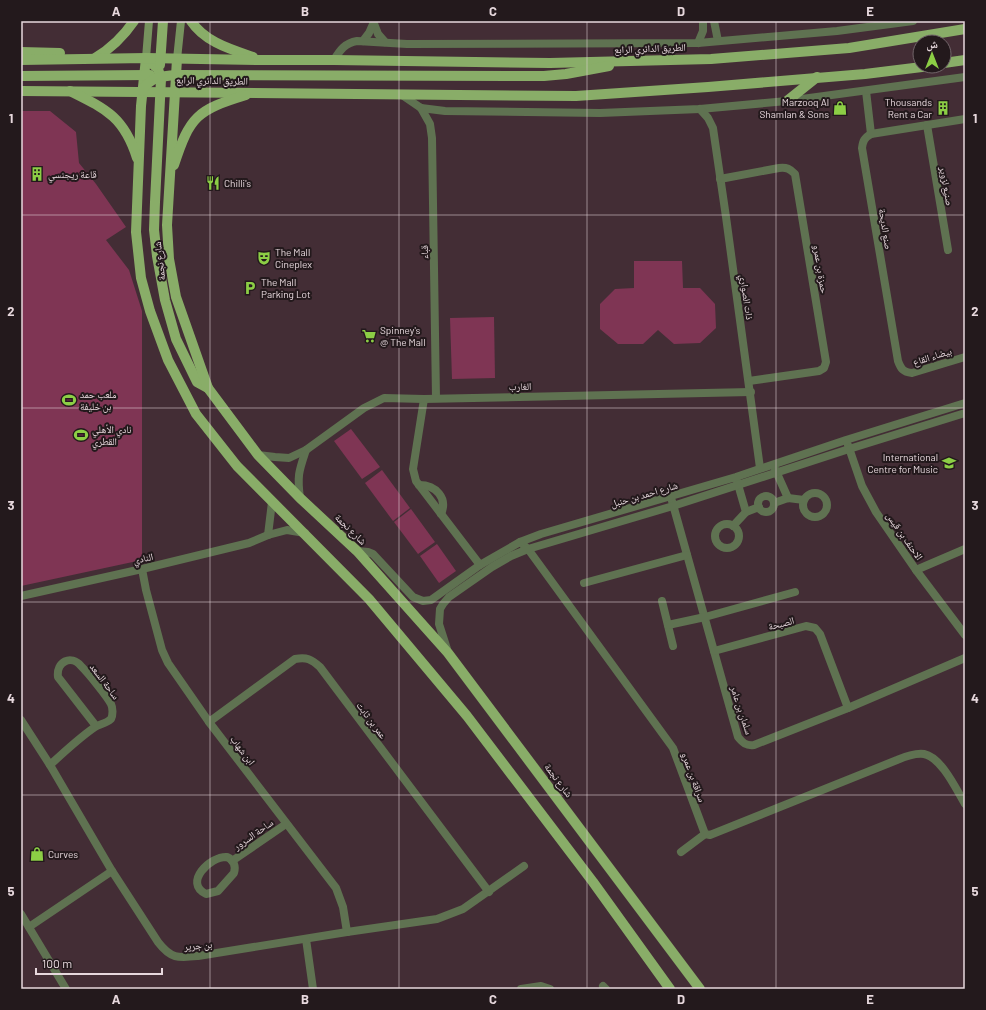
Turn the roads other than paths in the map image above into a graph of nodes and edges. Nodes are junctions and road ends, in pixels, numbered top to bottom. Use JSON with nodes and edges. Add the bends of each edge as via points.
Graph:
{"nodes":[{"id":1,"x":134,"y":21,"type":"edge"},
{"id":2,"x":149,"y":21,"type":"edge"},
{"id":3,"x":163,"y":21,"type":"edge"},
{"id":4,"x":181,"y":21,"type":"edge"},
{"id":5,"x":190,"y":21,"type":"edge"},
{"id":6,"x":703,"y":21,"type":"edge"},
{"id":7,"x":714,"y":21,"type":"edge"},
{"id":8,"x":913,"y":21,"type":"edge"},
{"id":9,"x":373,"y":22,"type":"edge"},
{"id":10,"x":965,"y":29,"type":"edge"},
{"id":11,"x":363,"y":41,"type":"junction"},
{"id":12,"x":385,"y":42,"type":"junction"},
{"id":13,"x":718,"y":42,"type":"junction"},
{"id":14,"x":698,"y":43,"type":"junction"},
{"id":15,"x":21,"y":52,"type":"edge"},
{"id":16,"x":94,"y":58,"type":"junction"},
{"id":17,"x":146,"y":58,"type":"junction"},
{"id":18,"x":160,"y":58,"type":"junction"},
{"id":19,"x":82,"y":59,"type":"junction"},
{"id":20,"x":177,"y":59,"type":"junction"},
{"id":21,"x":21,"y":60,"type":"edge"},
{"id":22,"x":260,"y":60,"type":"junction"},
{"id":23,"x":334,"y":60,"type":"junction"},
{"id":24,"x":965,"y":60,"type":"edge"},
{"id":25,"x":632,"y":61,"type":"junction"},
{"id":26,"x":952,"y":62,"type":"edge"},
{"id":27,"x":912,"y":68,"type":"edge"},
{"id":28,"x":144,"y":75,"type":"junction"},
{"id":29,"x":161,"y":75,"type":"junction"},
{"id":30,"x":177,"y":75,"type":"junction"},
{"id":31,"x":21,"y":76,"type":"edge"},
{"id":32,"x":817,"y":77,"type":"junction"},
{"id":33,"x":965,"y":77,"type":"edge"},
{"id":34,"x":69,"y":90,"type":"junction"},
{"id":35,"x":21,"y":91,"type":"edge"},
{"id":36,"x":142,"y":91,"type":"junction"},
{"id":37,"x":161,"y":91,"type":"junction"},
{"id":38,"x":866,"y":91,"type":"junction"},
{"id":39,"x":176,"y":92,"type":"junction"},
{"id":40,"x":256,"y":93,"type":"junction"},
{"id":41,"x":402,"y":95,"type":"junction"},
{"id":42,"x":787,"y":101,"type":"junction"},
{"id":43,"x":722,"y":107,"type":"junction"},
{"id":44,"x":421,"y":108,"type":"junction"},
{"id":45,"x":700,"y":109,"type":"junction"},
{"id":46,"x":965,"y":119,"type":"edge"},
{"id":47,"x":927,"y":125,"type":"junction"},
{"id":48,"x":713,"y":128,"type":"junction"},
{"id":49,"x":871,"y":134,"type":"junction"},
{"id":50,"x":138,"y":163,"type":"junction"},
{"id":51,"x":169,"y":178,"type":"junction"},
{"id":52,"x":720,"y":179,"type":"junction"},
{"id":53,"x":948,"y":250,"type":"dead end"},
{"id":54,"x":965,"y":356,"type":"edge"},
{"id":55,"x":905,"y":372,"type":"joint"},
{"id":56,"x":749,"y":381,"type":"junction"},
{"id":57,"x":208,"y":388,"type":"junction"},
{"id":58,"x":750,"y":392,"type":"junction"},
{"id":59,"x":436,"y":398,"type":"junction"},
{"id":60,"x":424,"y":399,"type":"junction"},
{"id":61,"x":965,"y":403,"type":"edge"},
{"id":62,"x":965,"y":413,"type":"edge"},
{"id":63,"x":846,"y":440,"type":"junction"},
{"id":64,"x":849,"y":449,"type":"junction"},
{"id":65,"x":306,"y":450,"type":"junction"},
{"id":66,"x":258,"y":454,"type":"junction"},
{"id":67,"x":773,"y":464,"type":"junction"},
{"id":68,"x":760,"y":468,"type":"junction"},
{"id":69,"x":777,"y":473,"type":"junction"},
{"id":70,"x":736,"y":476,"type":"junction"},
{"id":71,"x":738,"y":485,"type":"junction"},
{"id":72,"x":671,"y":496,"type":"junction"},
{"id":73,"x":300,"y":498,"type":"junction"},
{"id":74,"x":788,"y":498,"type":"junction"},
{"id":75,"x":804,"y":500,"type":"dead end"},
{"id":76,"x":272,"y":502,"type":"junction"},
{"id":77,"x":673,"y":506,"type":"junction"},
{"id":78,"x":746,"y":512,"type":"junction"},
{"id":79,"x":733,"y":526,"type":"dead end"},
{"id":80,"x":305,"y":533,"type":"junction"},
{"id":81,"x":268,"y":536,"type":"junction"},
{"id":82,"x":520,"y":542,"type":"junction"},
{"id":83,"x":528,"y":549,"type":"junction"},
{"id":84,"x":965,"y":549,"type":"edge"},
{"id":85,"x":357,"y":551,"type":"junction"},
{"id":86,"x":687,"y":554,"type":"junction"},
{"id":87,"x":480,"y":565,"type":"junction"},
{"id":88,"x":142,"y":569,"type":"junction"},
{"id":89,"x":916,"y":570,"type":"junction"},
{"id":90,"x":584,"y":583,"type":"dead end"},
{"id":91,"x":795,"y":592,"type":"dead end"},
{"id":92,"x":21,"y":596,"type":"edge"},
{"id":93,"x":662,"y":601,"type":"dead end"},
{"id":94,"x":705,"y":617,"type":"junction"},
{"id":95,"x":668,"y":625,"type":"junction"},
{"id":96,"x":965,"y":635,"type":"edge"},
{"id":97,"x":673,"y":646,"type":"dead end"},
{"id":98,"x":714,"y":651,"type":"junction"},
{"id":99,"x":448,"y":653,"type":"junction"},
{"id":100,"x":965,"y":658,"type":"edge"},
{"id":101,"x":848,"y":708,"type":"junction"},
{"id":102,"x":21,"y":720,"type":"edge"},
{"id":103,"x":209,"y":722,"type":"junction"},
{"id":104,"x":96,"y":726,"type":"junction"},
{"id":105,"x":50,"y":765,"type":"junction"},
{"id":106,"x":965,"y":804,"type":"edge"},
{"id":107,"x":286,"y":824,"type":"junction"},
{"id":108,"x":705,"y":834,"type":"junction"},
{"id":109,"x":681,"y":852,"type":"dead end"},
{"id":110,"x":232,"y":861,"type":"junction"},
{"id":111,"x":524,"y":866,"type":"dead end"},
{"id":112,"x":112,"y":871,"type":"junction"},
{"id":113,"x":489,"y":892,"type":"junction"},
{"id":114,"x":21,"y":914,"type":"edge"},
{"id":115,"x":29,"y":927,"type":"junction"},
{"id":116,"x":347,"y":932,"type":"junction"},
{"id":117,"x":306,"y":939,"type":"junction"},
{"id":118,"x":66,"y":989,"type":"edge"},
{"id":119,"x":313,"y":989,"type":"edge"},
{"id":120,"x":521,"y":989,"type":"edge"},
{"id":121,"x":550,"y":989,"type":"edge"},
{"id":122,"x":670,"y":989,"type":"edge"},
{"id":123,"x":700,"y":989,"type":"edge"}],
"edges":[{"from":1,"to":16,"type":"main road","via":[[119,40]]},
{"from":2,"to":17,"type":"main road","name":"شارع نجمة"},
{"from":3,"to":18,"type":"main road"},
{"from":4,"to":20,"type":"main road","name":"شارع نجمة"},
{"from":5,"to":22,"type":"main road","via":[[209,39]]},
{"from":6,"to":14,"type":"street","via":[[702,35]]},
{"from":7,"to":13,"type":"street"},
{"from":8,"to":13,"type":"street","name":"الطريق الدائري الرابع"},
{"from":9,"to":11,"type":"street"},
{"from":9,"to":12,"type":"street"},
{"from":10,"to":25,"type":"main road","name":"الطريق الدائري الرابع","via":[[849,48],[711,59]]},
{"from":11,"to":12,"type":"street","name":"الطريق الدائري الرابع"},
{"from":11,"to":23,"type":"street","name":"الطريق الدائري الرابع","via":[[347,44]]},
{"from":12,"to":14,"type":"street","name":"الطريق الدائري الرابع"},
{"from":13,"to":14,"type":"street","name":"الطريق الدائري الرابع"},
{"from":15,"to":19,"type":"main road","via":[[68,53]]},
{"from":16,"to":17,"type":"main road","name":"الطريق الدائري الرابع"},
{"from":16,"to":19,"type":"main road","name":"الطريق الدائري الرابع"},
{"from":17,"to":18,"type":"main road","name":"الطريق الدائري الرابع"},
{"from":17,"to":28,"type":"main road","name":"شارع نجمة"},
{"from":17,"to":29,"type":"main road"},
{"from":18,"to":20,"type":"main road","name":"الطريق الدائري الرابع"},
{"from":18,"to":29,"type":"main road"},
{"from":19,"to":21,"type":"main road","name":"الطريق الدائري الرابع"},
{"from":20,"to":22,"type":"main road","name":"الطريق الدائري الرابع"},
{"from":20,"to":29,"type":"main road","via":[[171,68]]},
{"from":20,"to":30,"type":"main road","name":"شارع نجمة"},
{"from":22,"to":23,"type":"main road","name":"الطريق الدائري الرابع"},
{"from":23,"to":25,"type":"main road","name":"الطريق الدائري الرابع","via":[[550,63]]},
{"from":24,"to":26,"type":"main road"},
{"from":25,"to":30,"type":"main road","via":[[544,76]]},
{"from":27,"to":32,"type":"main road","name":"الطريق الدائري الرابع"},
{"from":28,"to":29,"type":"main road"},
{"from":28,"to":31,"type":"main road"},
{"from":28,"to":36,"type":"main road","name":"شارع نجمة"},
{"from":29,"to":30,"type":"main road"},
{"from":29,"to":36,"type":"main road","via":[[148,83]]},
{"from":29,"to":37,"type":"main road"},
{"from":29,"to":39,"type":"main road","via":[[167,85]]},
{"from":30,"to":39,"type":"main road","name":"شارع نجمة"},
{"from":32,"to":41,"type":"main road","name":"الطريق الدائري الرابع","via":[[708,88],[576,96]]},
{"from":32,"to":42,"type":"main road"},
{"from":33,"to":38,"type":"street"},
{"from":34,"to":35,"type":"main road","name":"الطريق الدائري الرابع"},
{"from":34,"to":36,"type":"main road","name":"الطريق الدائري الرابع"},
{"from":34,"to":50,"type":"main road","via":[[104,109],[119,122],[127,133]]},
{"from":36,"to":37,"type":"main road","name":"الطريق الدائري الرابع"},
{"from":36,"to":50,"type":"main road","name":"شارع نجمة"},
{"from":37,"to":39,"type":"main road","name":"الطريق الدائري الرابع"},
{"from":37,"to":57,"type":"main road","via":[[154,230],[157,256],[164,300],[176,339],[197,382]]},
{"from":38,"to":42,"type":"street"},
{"from":38,"to":49,"type":"street"},
{"from":39,"to":40,"type":"main road","name":"الطريق الدائري الرابع"},
{"from":39,"to":51,"type":"main road","name":"شارع نجمة"},
{"from":40,"to":41,"type":"main road","name":"الطريق الدائري الرابع"},
{"from":40,"to":51,"type":"main road","via":[[210,108],[196,118],[185,135]]},
{"from":41,"to":44,"type":"street"},
{"from":42,"to":43,"type":"street"},
{"from":43,"to":45,"type":"street"},
{"from":43,"to":48,"type":"street","name":"ذات الصواري","via":[[715,117]]},
{"from":44,"to":45,"type":"street","via":[[511,112]]},
{"from":44,"to":59,"type":"street","name":"قباء","via":[[428,117],[432,131]]},
{"from":45,"to":48,"type":"street","name":"ذات الصواري"},
{"from":46,"to":47,"type":"street"},
{"from":47,"to":49,"type":"street"},
{"from":47,"to":53,"type":"street","name":"صنيع لزوير"},
{"from":48,"to":52,"type":"street","name":"ذات الصواري"},
{"from":49,"to":55,"type":"street","name":"صنع الديحة","via":[[862,141],[862,148],[898,361],[900,368]]},
{"from":50,"to":76,"type":"main road","name":"شارع نجمة","via":[[136,232],[141,278],[168,360],[196,414],[237,466]]},
{"from":51,"to":57,"type":"main road","name":"شارع نجمة","via":[[167,225],[176,297]]},
{"from":52,"to":56,"type":"street","name":"ذات الصواري"},
{"from":52,"to":56,"type":"street","name":"حمزة بن عمرو","via":[[786,167],[795,174],[826,362],[824,368],[819,371]]},
{"from":54,"to":55,"type":"street","name":"بيضاء القاع","via":[[920,371]]},
{"from":56,"to":58,"type":"street","name":"ذات الصواري"},
{"from":57,"to":66,"type":"main road","name":"شارع نجمة"},
{"from":58,"to":59,"type":"street","name":"الغارب"},
{"from":58,"to":68,"type":"street","name":"ذات الصواري"},
{"from":59,"to":60,"type":"street","name":"الغارب"},
{"from":60,"to":65,"type":"street","name":"الغارب","via":[[384,398],[364,408]]},
{"from":60,"to":87,"type":"street","via":[[413,475]]},
{"from":61,"to":63,"type":"street","name":"شارع احمد بن حنبل"},
{"from":62,"to":64,"type":"street","name":"شارع احمد بن حنبل"},
{"from":63,"to":64,"type":"street","name":"الاحنف بن قيس"},
{"from":63,"to":67,"type":"street","name":"شارع احمد بن حنبل"},
{"from":64,"to":69,"type":"street","name":"شارع احمد بن حنبل"},
{"from":64,"to":89,"type":"street","name":"الاحنف بن قيس","via":[[868,499]]},
{"from":65,"to":66,"type":"street","name":"الغارب","via":[[289,458]]},
{"from":65,"to":73,"type":"street","via":[[299,470]]},
{"from":66,"to":73,"type":"main road","name":"شارع نجمة"},
{"from":67,"to":68,"type":"street","name":"شارع احمد بن حنبل"},
{"from":67,"to":69,"type":"street"},
{"from":68,"to":70,"type":"street","name":"شارع احمد بن حنبل"},
{"from":69,"to":71,"type":"street","name":"شارع احمد بن حنبل"},
{"from":69,"to":74,"type":"street"},
{"from":70,"to":71,"type":"street"},
{"from":70,"to":72,"type":"street","name":"شارع احمد بن حنبل"},
{"from":71,"to":77,"type":"street","name":"شارع احمد بن حنبل"},
{"from":71,"to":78,"type":"street"},
{"from":72,"to":77,"type":"street","name":"سلمان بن عامر"},
{"from":72,"to":82,"type":"street","name":"شارع احمد بن حنبل"},
{"from":73,"to":85,"type":"main road","name":"شارع نجمة"},
{"from":74,"to":75,"type":"street"},
{"from":74,"to":78,"type":"street","via":[[774,503],[768,512],[759,507]]},
{"from":76,"to":80,"type":"main road","name":"شارع نجمة"},
{"from":76,"to":81,"type":"street"},
{"from":77,"to":83,"type":"street","name":"شارع احمد بن حنبل"},
{"from":77,"to":86,"type":"street","name":"سلمان بن عامر"},
{"from":78,"to":79,"type":"street"},
{"from":80,"to":81,"type":"street","name":"النادي","via":[[287,530]]},
{"from":80,"to":122,"type":"main road","name":"شارع نجمة","via":[[369,599],[467,716],[593,882]]},
{"from":81,"to":88,"type":"street","name":"النادي"},
{"from":82,"to":83,"type":"street","name":"سراقة بن عمرو"},
{"from":82,"to":87,"type":"street","name":"شارع احمد بن حنبل"},
{"from":83,"to":99,"type":"street","name":"شارع احمد بن حنبل","via":[[492,567],[443,604],[439,624]]},
{"from":83,"to":108,"type":"street","name":"سراقة بن عمرو","via":[[673,748]]},
{"from":84,"to":89,"type":"street"},
{"from":85,"to":87,"type":"street","name":"شارع احمد بن حنبل","via":[[373,554],[413,597],[425,602]]},
{"from":85,"to":99,"type":"main road","name":"شارع نجمة"},
{"from":86,"to":90,"type":"street"},
{"from":86,"to":94,"type":"street","name":"سلمان بن عامر"},
{"from":88,"to":92,"type":"street","name":"النادي"},
{"from":88,"to":103,"type":"street","name":"ابن شهاب","via":[[160,642],[168,663]]},
{"from":89,"to":96,"type":"street","name":"الاحنف بن قيس"},
{"from":91,"to":94,"type":"street"},
{"from":93,"to":95,"type":"street"},
{"from":94,"to":95,"type":"street"},
{"from":94,"to":98,"type":"street","name":"سلمان بن عامر"},
{"from":95,"to":97,"type":"street"},
{"from":98,"to":101,"type":"street","name":"الصبحة","via":[[806,626],[815,628],[820,634]]},
{"from":98,"to":101,"type":"street","name":"سلمان بن عامر","via":[[738,737],[748,746]]},
{"from":99,"to":123,"type":"main road","name":"شارع نجمة"},
{"from":100,"to":101,"type":"street","name":"سلمان بن عامر"},
{"from":102,"to":105,"type":"street","name":"بن جرير"},
{"from":103,"to":107,"type":"street","name":"ابن شهاب"},
{"from":103,"to":113,"type":"street","name":"عمر بن ثابت","via":[[295,659],[304,657],[313,661]]},
{"from":104,"to":104,"type":"street","name":"ساحة السعد","via":[[111,718],[111,703],[80,664],[72,660],[64,662],[58,668],[58,677]]},
{"from":104,"to":105,"type":"street","name":"ساحة السعد"},
{"from":105,"to":112,"type":"street","name":"بن جرير"},
{"from":106,"to":108,"type":"street","via":[[943,768],[924,754],[897,760],[710,835]]},
{"from":107,"to":110,"type":"street","name":"ساحة السرور"},
{"from":107,"to":116,"type":"street","name":"ابن شهاب","via":[[336,888],[343,907]]},
{"from":108,"to":109,"type":"street"},
{"from":110,"to":110,"type":"street","name":"ساحة السرور","via":[[220,858],[204,868],[197,878],[199,889],[206,894],[218,891],[234,874],[235,867]]},
{"from":111,"to":113,"type":"street","name":"بن جرير"},
{"from":112,"to":115,"type":"street"},
{"from":112,"to":117,"type":"street","name":"بن جرير","via":[[158,942],[170,955],[198,956]]},
{"from":113,"to":116,"type":"street","name":"بن جرير","via":[[463,909],[437,920]]},
{"from":114,"to":115,"type":"street"},
{"from":115,"to":118,"type":"street"},
{"from":116,"to":117,"type":"street","name":"بن جرير"},
{"from":117,"to":119,"type":"street"},
{"from":120,"to":121,"type":"street","via":[[541,986]]}]}
